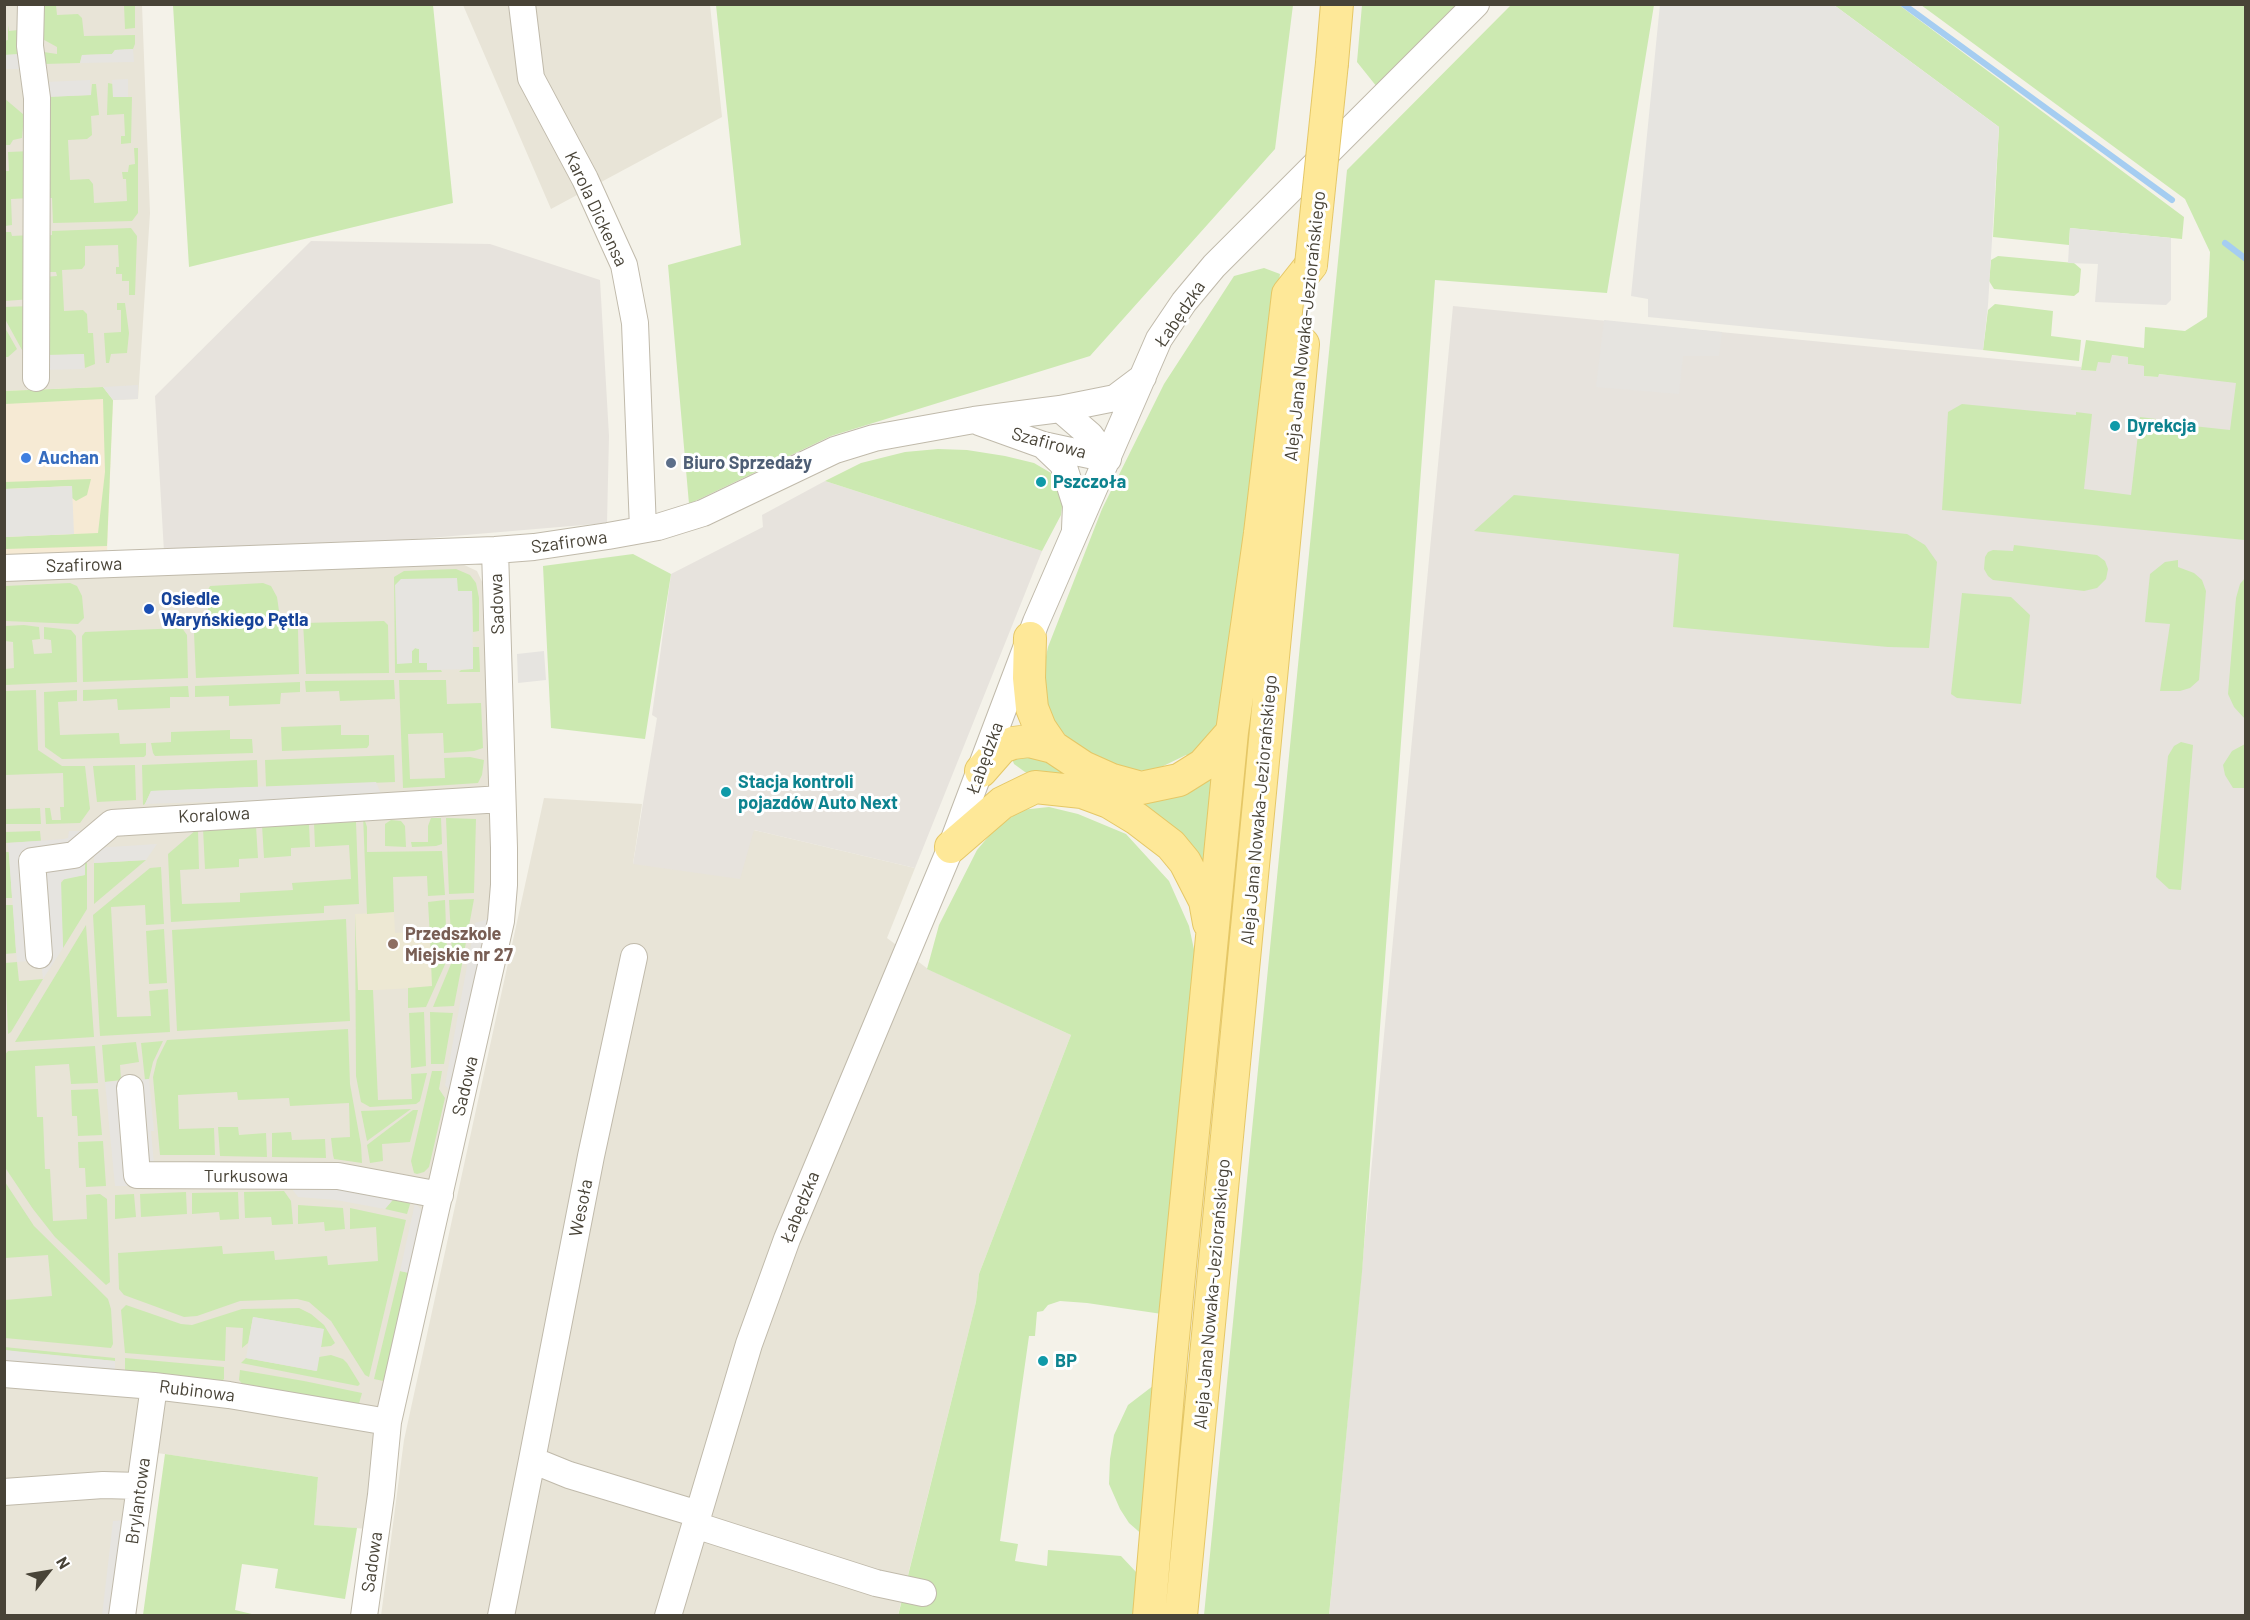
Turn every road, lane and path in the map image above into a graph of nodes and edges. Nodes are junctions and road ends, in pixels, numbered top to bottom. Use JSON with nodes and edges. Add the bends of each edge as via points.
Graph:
{"nodes":[{"id":1,"x":31,"y":4,"type":"edge"},
{"id":2,"x":522,"y":4,"type":"edge"},
{"id":3,"x":1337,"y":4,"type":"edge"},
{"id":4,"x":1476,"y":4,"type":"edge"},
{"id":5,"x":1311,"y":265,"type":"junction"},
{"id":6,"x":1143,"y":377,"type":"junction"},
{"id":7,"x":36,"y":378,"type":"dead end"},
{"id":8,"x":1060,"y":409,"type":"junction"},
{"id":9,"x":974,"y":420,"type":"junction"},
{"id":10,"x":1043,"y":445,"type":"junction"},
{"id":11,"x":1108,"y":459,"type":"junction"},
{"id":12,"x":643,"y":529,"type":"junction"},
{"id":13,"x":1075,"y":536,"type":"junction"},
{"id":14,"x":495,"y":550,"type":"junction"},
{"id":15,"x":4,"y":568,"type":"edge"},
{"id":16,"x":1030,"y":638,"type":"junction"},
{"id":17,"x":1232,"y":732,"type":"junction"},
{"id":18,"x":1053,"y":747,"type":"junction"},
{"id":19,"x":992,"y":750,"type":"junction"},
{"id":20,"x":1035,"y":787,"type":"junction"},
{"id":21,"x":502,"y":799,"type":"junction"},
{"id":22,"x":951,"y":847,"type":"junction"},
{"id":23,"x":1212,"y":941,"type":"junction"},
{"id":24,"x":39,"y":955,"type":"dead end"},
{"id":25,"x":634,"y":957,"type":"dead end"},
{"id":26,"x":130,"y":1088,"type":"dead end"},
{"id":27,"x":440,"y":1195,"type":"junction"},
{"id":28,"x":4,"y":1374,"type":"edge"},
{"id":29,"x":154,"y":1386,"type":"junction"},
{"id":30,"x":388,"y":1422,"type":"junction"},
{"id":31,"x":532,"y":1460,"type":"junction"},
{"id":32,"x":140,"y":1486,"type":"junction"},
{"id":33,"x":4,"y":1492,"type":"edge"},
{"id":34,"x":697,"y":1520,"type":"junction"},
{"id":35,"x":923,"y":1593,"type":"dead end"},
{"id":36,"x":122,"y":1616,"type":"edge"},
{"id":37,"x":364,"y":1616,"type":"edge"},
{"id":38,"x":501,"y":1616,"type":"edge"},
{"id":39,"x":668,"y":1616,"type":"edge"},
{"id":40,"x":1149,"y":1616,"type":"edge"},
{"id":41,"x":1182,"y":1616,"type":"edge"}],
"edges":[{"from":1,"to":7,"type":"street","via":[[30,46],[37,98]]},
{"from":2,"to":12,"type":"street","name":"Karola Dickensa","via":[[531,78],[585,179],[624,265],[635,322]]},
{"from":3,"to":5,"type":"main road","name":"Aleja Jana Nowaka-Jeziorańskiego","bridge":true},
{"from":4,"to":6,"type":"street","name":"Łabędzka","via":[[1214,266],[1159,339]]},
{"from":5,"to":17,"type":"main road","via":[[1288,294]]},
{"from":5,"to":41,"type":"main road","name":"Aleja Jana Nowaka-Jeziorańskiego"},
{"from":6,"to":8,"type":"street","via":[[1115,398]]},
{"from":6,"to":11,"type":"street","name":"Łabędzka"},
{"from":8,"to":9,"type":"street"},
{"from":8,"to":11,"type":"street","via":[[1090,435]]},
{"from":9,"to":10,"type":"street","name":"Szafirowa"},
{"from":9,"to":12,"type":"street","name":"Szafirowa","via":[[874,438],[835,450],[703,513]]},
{"from":10,"to":11,"type":"street","name":"Szafirowa"},
{"from":10,"to":13,"type":"street","via":[[1063,464],[1076,505]]},
{"from":11,"to":13,"type":"street","name":"Łabędzka"},
{"from":12,"to":14,"type":"street","name":"Szafirowa","via":[[534,548]]},
{"from":13,"to":16,"type":"street","name":"Łabędzka"},
{"from":14,"to":15,"type":"street","name":"Szafirowa"},
{"from":14,"to":21,"type":"street","name":"Sadowa"},
{"from":16,"to":18,"type":"main road","via":[[1032,708]]},
{"from":16,"to":19,"type":"street","name":"Łabędzka"},
{"from":17,"to":18,"type":"main road","via":[[1203,765],[1179,780],[1141,788],[1083,767]]},
{"from":17,"to":23,"type":"main road"},
{"from":18,"to":19,"type":"main road","via":[[1029,741]]},
{"from":19,"to":20,"type":"main road","via":[[1010,774]]},
{"from":19,"to":22,"type":"street","name":"Łabędzka"},
{"from":20,"to":22,"type":"main road","via":[[1002,803]]},
{"from":20,"to":23,"type":"main road","via":[[1082,792],[1108,802],[1171,844],[1205,901]]},
{"from":21,"to":24,"type":"street","name":"Koralowa","via":[[112,823],[74,855],[32,861]]},
{"from":21,"to":27,"type":"street","name":"Sadowa","via":[[501,921]]},
{"from":22,"to":34,"type":"street","name":"Łabędzka","via":[[765,1297]]},
{"from":23,"to":40,"type":"main road"},
{"from":25,"to":31,"type":"street","name":"Wesoła"},
{"from":26,"to":27,"type":"street","name":"Turkusowa","via":[[137,1175],[338,1176]]},
{"from":27,"to":30,"type":"street","name":"Sadowa"},
{"from":28,"to":29,"type":"street","name":"Rubinowa"},
{"from":29,"to":30,"type":"street","name":"Rubinowa"},
{"from":29,"to":32,"type":"street","name":"Brylantowa"},
{"from":30,"to":37,"type":"street","name":"Sadowa"},
{"from":31,"to":34,"type":"street"},
{"from":31,"to":38,"type":"street","name":"Wesoła"},
{"from":32,"to":33,"type":"street"},
{"from":32,"to":36,"type":"street","name":"Brylantowa"},
{"from":34,"to":35,"type":"street","via":[[876,1583]]},
{"from":34,"to":39,"type":"street","name":"Łabędzka"}]}
